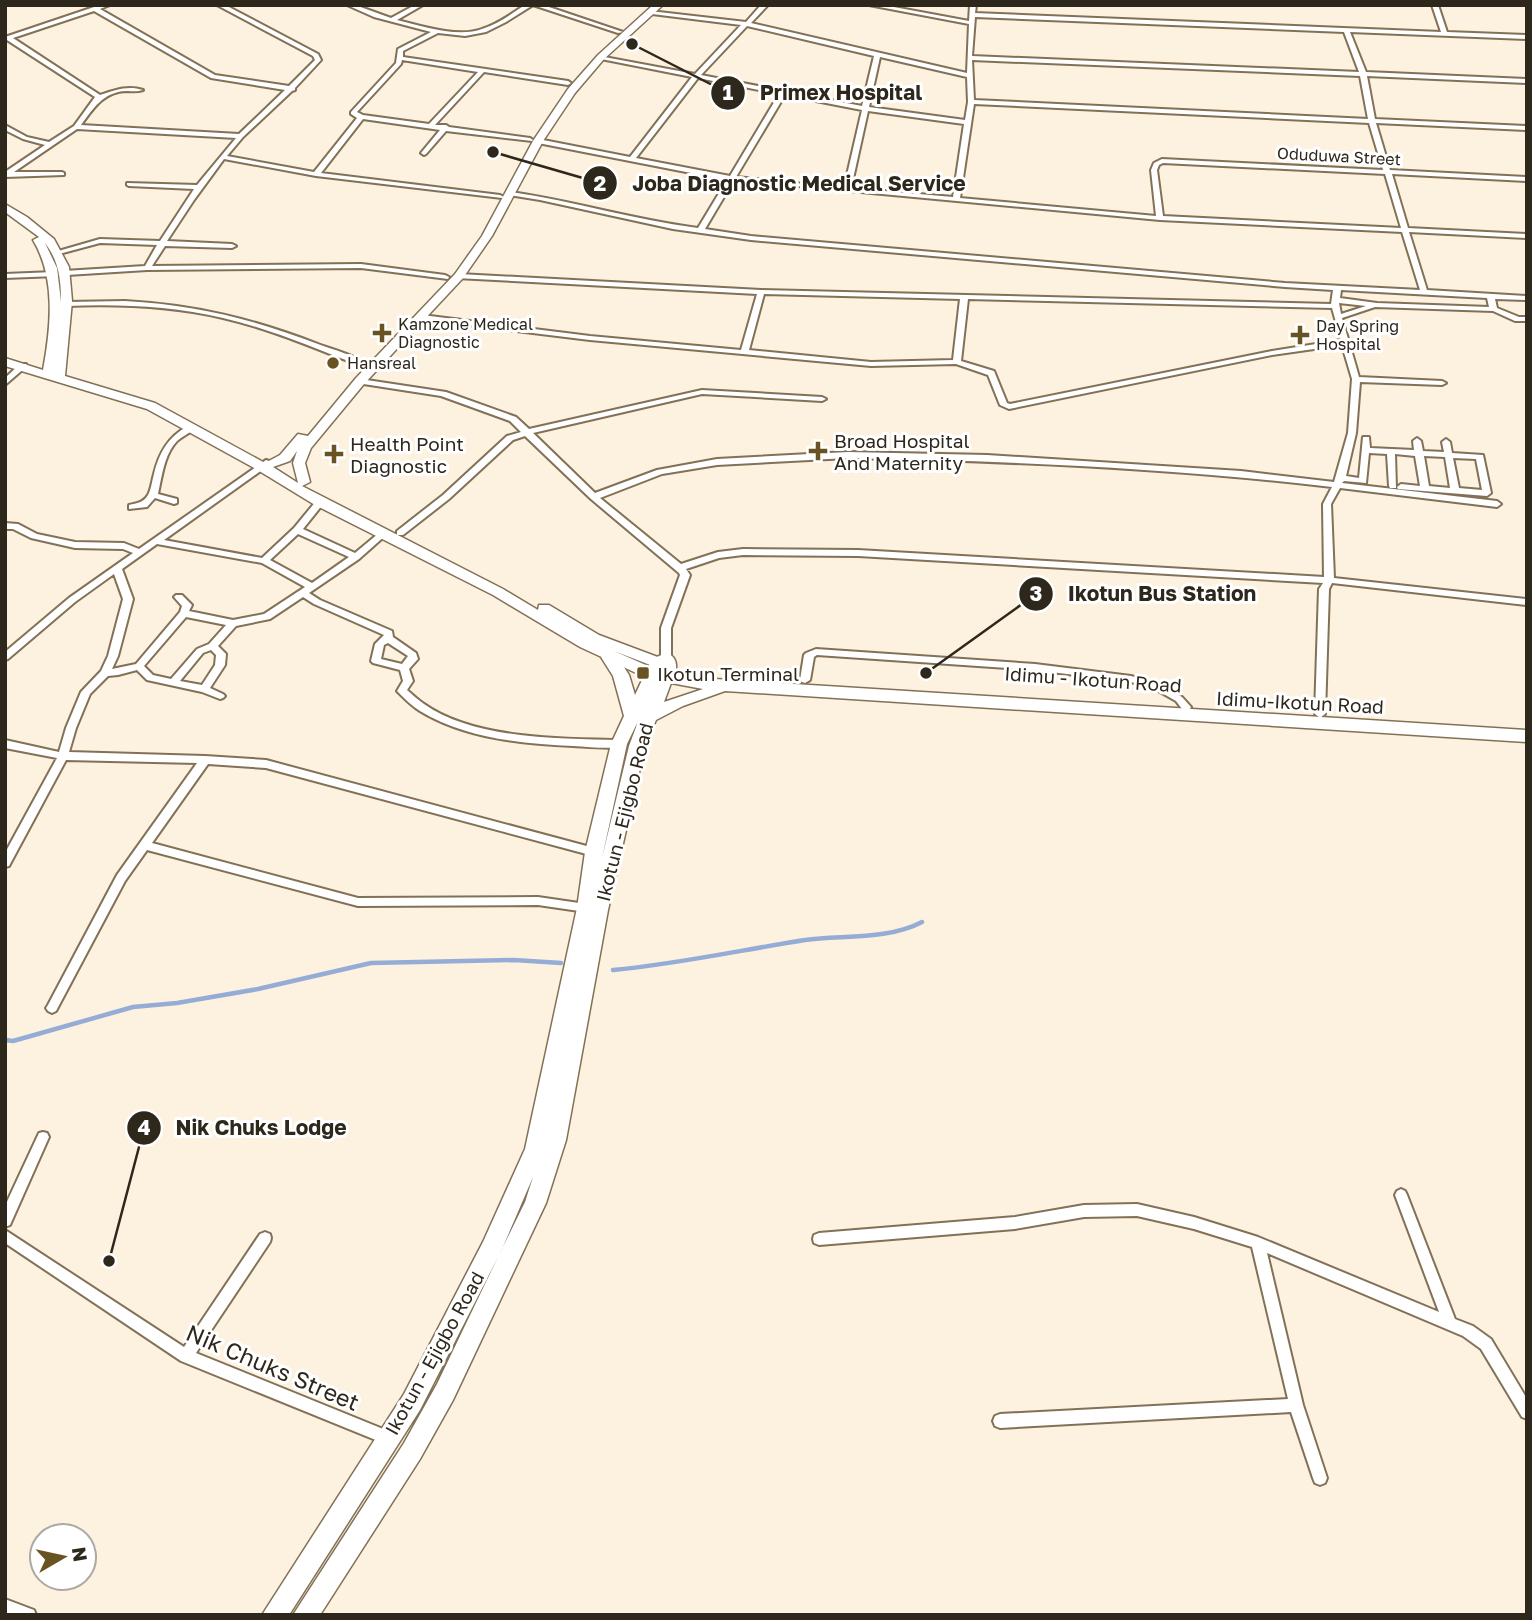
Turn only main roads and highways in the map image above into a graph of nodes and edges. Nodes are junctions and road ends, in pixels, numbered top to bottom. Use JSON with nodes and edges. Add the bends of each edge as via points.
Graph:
{"nodes":[{"id":1,"x":654,"y":8,"type":"edge"},
{"id":2,"x":559,"y":100,"type":"junction"},
{"id":3,"x":505,"y":196,"type":"junction"},
{"id":4,"x":5,"y":207,"type":"edge"},
{"id":5,"x":5,"y":216,"type":"edge"},
{"id":6,"x":5,"y":362,"type":"edge"},
{"id":7,"x":54,"y":375,"type":"junction"},
{"id":8,"x":299,"y":463,"type":"junction"},
{"id":9,"x":273,"y":467,"type":"junction"},
{"id":10,"x":304,"y":482,"type":"junction"},
{"id":11,"x":609,"y":657,"type":"junction"},
{"id":12,"x":662,"y":668,"type":"junction"},
{"id":13,"x":736,"y":686,"type":"junction"},
{"id":14,"x":640,"y":717,"type":"junction"},
{"id":15,"x":1363,"y":722,"type":"junction"},
{"id":16,"x":1527,"y":726,"type":"edge"},
{"id":17,"x":1527,"y":736,"type":"edge"},
{"id":18,"x":422,"y":1382,"type":"junction"},
{"id":19,"x":445,"y":1392,"type":"junction"},
{"id":20,"x":274,"y":1615,"type":"edge"},
{"id":21,"x":306,"y":1615,"type":"edge"}],
"edges":[{"from":1,"to":2,"type":"main road"},
{"from":1,"to":2,"type":"main road","via":[[620,32],[568,83]]},
{"from":2,"to":3,"type":"main road"},
{"from":3,"to":8,"type":"main road","via":[[459,276],[360,381],[305,447]]},
{"from":3,"to":9,"type":"main road","via":[[445,277]]},
{"from":4,"to":7,"type":"main road","via":[[49,239],[67,273],[67,304]]},
{"from":5,"to":7,"type":"main road","via":[[49,254],[54,274]]},
{"from":6,"to":7,"type":"main road"},
{"from":7,"to":9,"type":"main road","via":[[136,401]]},
{"from":7,"to":9,"type":"main road","via":[[155,404]]},
{"from":8,"to":9,"type":"main road"},
{"from":8,"to":10,"type":"main road"},
{"from":9,"to":10,"type":"main road"},
{"from":9,"to":11,"type":"main road","via":[[320,502],[479,582]]},
{"from":10,"to":12,"type":"main road","via":[[505,584],[594,638]]},
{"from":11,"to":12,"type":"main road"},
{"from":11,"to":14,"type":"main road"},
{"from":12,"to":13,"type":"main road","name":"Idimu-Ikotun Road","via":[[695,682]]},
{"from":12,"to":14,"type":"main road","name":"Ikotun - Ejigbo Road"},
{"from":12,"to":15,"type":"main road","name":"Idimu - Ikotun Road","via":[[1320,715]]},
{"from":13,"to":14,"type":"main road","via":[[697,694]]},
{"from":13,"to":15,"type":"main road","name":"Idimu-Ikotun Road","via":[[1112,713]]},
{"from":14,"to":18,"type":"main road","name":"Ikotun - Ejigbo Road","via":[[619,744],[535,1149],[491,1249]]},
{"from":14,"to":19,"type":"main road","name":"Ikotun - Ejigbo Road","via":[[555,1140],[515,1249]]},
{"from":15,"to":16,"type":"main road","name":"Idimu - Ikotun Road"},
{"from":15,"to":17,"type":"main road","name":"Idimu-Ikotun Road"},
{"from":18,"to":19,"type":"main road"},
{"from":18,"to":20,"type":"main road","name":"Ikotun - Ejigbo Road"},
{"from":19,"to":21,"type":"main road","name":"Ikotun - Ejigbo Road"}]}
